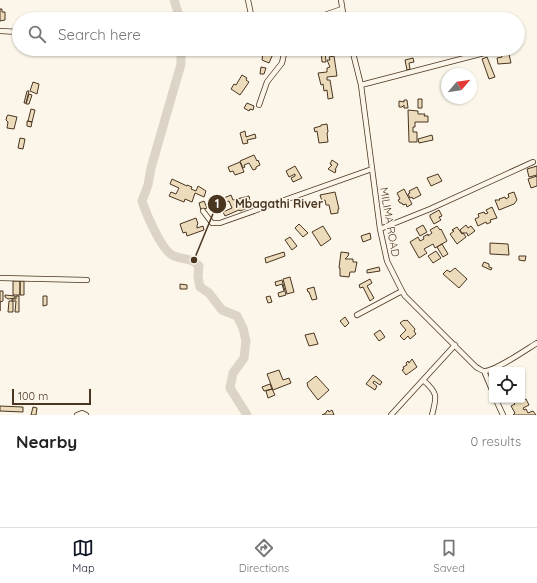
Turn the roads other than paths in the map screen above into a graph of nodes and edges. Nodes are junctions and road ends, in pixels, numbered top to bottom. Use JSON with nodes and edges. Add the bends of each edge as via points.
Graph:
{"nodes":[{"id":1,"x":248,"y":0,"type":"edge"},
{"id":2,"x":340,"y":0,"type":"edge"},
{"id":3,"x":342,"y":8,"type":"junction"},
{"id":4,"x":251,"y":12,"type":"edge"},
{"id":5,"x":331,"y":12,"type":"edge"},
{"id":6,"x":343,"y":12,"type":"edge"},
{"id":7,"x":0,"y":31,"type":"edge"},
{"id":8,"x":12,"y":32,"type":"edge"},
{"id":9,"x":284,"y":56,"type":"edge"},
{"id":10,"x":354,"y":56,"type":"edge"},
{"id":11,"x":472,"y":56,"type":"edge"},
{"id":12,"x":360,"y":85,"type":"junction"},
{"id":13,"x":259,"y":105,"type":"dead end"},
{"id":14,"x":533,"y":162,"type":"dead end"},
{"id":15,"x":372,"y":169,"type":"junction"},
{"id":16,"x":203,"y":211,"type":"dead end"},
{"id":17,"x":380,"y":229,"type":"junction"},
{"id":18,"x":0,"y":278,"type":"edge"},
{"id":19,"x":87,"y":280,"type":"dead end"},
{"id":20,"x":402,"y":292,"type":"junction"},
{"id":21,"x":357,"y":315,"type":"dead end"},
{"id":22,"x":537,"y":343,"type":"edge"},
{"id":23,"x":455,"y":345,"type":"junction"},
{"id":24,"x":484,"y":371,"type":"junction"},
{"id":25,"x":423,"y":380,"type":"junction"},
{"id":26,"x":489,"y":383,"type":"edge"},
{"id":27,"x":497,"y":403,"type":"edge"},
{"id":28,"x":77,"y":415,"type":"edge"},
{"id":29,"x":86,"y":415,"type":"edge"},
{"id":30,"x":391,"y":415,"type":"edge"},
{"id":31,"x":432,"y":415,"type":"edge"},
{"id":32,"x":503,"y":415,"type":"edge"}],
"edges":[{"from":1,"to":4,"type":"street"},
{"from":2,"to":3,"type":"street"},
{"from":3,"to":5,"type":"street"},
{"from":3,"to":6,"type":"street"},
{"from":7,"to":8,"type":"street"},
{"from":9,"to":13,"type":"street","via":[[282,63],[266,82]]},
{"from":10,"to":12,"type":"street","name":"MILIMA ROAD"},
{"from":11,"to":12,"type":"street"},
{"from":12,"to":15,"type":"street","name":"MILIMA ROAD"},
{"from":14,"to":17,"type":"street"},
{"from":15,"to":16,"type":"street","via":[[220,223],[212,223]]},
{"from":15,"to":17,"type":"street","name":"MILIMA ROAD"},
{"from":17,"to":20,"type":"street","name":"MILIMA ROAD","via":[[387,261]]},
{"from":18,"to":19,"type":"street"},
{"from":20,"to":21,"type":"street"},
{"from":20,"to":23,"type":"street","name":"MILIMA ROAD"},
{"from":22,"to":24,"type":"street","via":[[490,371]]},
{"from":23,"to":24,"type":"street","name":"MILIMA ROAD","via":[[476,367]]},
{"from":23,"to":25,"type":"street"},
{"from":24,"to":26,"type":"street"},
{"from":25,"to":30,"type":"street"},
{"from":25,"to":31,"type":"street","via":[[435,393]]},
{"from":27,"to":32,"type":"street"},
{"from":28,"to":29,"type":"street"}]}
